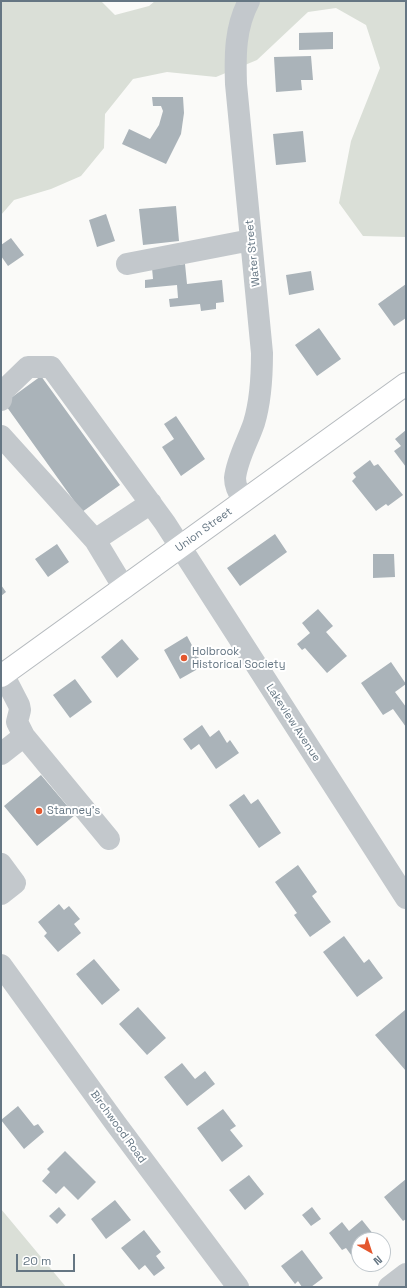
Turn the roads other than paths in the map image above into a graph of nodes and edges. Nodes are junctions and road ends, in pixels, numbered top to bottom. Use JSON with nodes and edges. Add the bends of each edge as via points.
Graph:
{"nodes":[{"id":1,"x":249,"y":1,"type":"edge"},
{"id":2,"x":251,"y":240,"type":"junction"},
{"id":3,"x":127,"y":264,"type":"dead end"},
{"id":4,"x":406,"y":384,"type":"edge"},
{"id":5,"x":1,"y":400,"type":"edge"},
{"id":6,"x":1,"y":436,"type":"edge"},
{"id":7,"x":244,"y":501,"type":"junction"},
{"id":8,"x":151,"y":503,"type":"junction"},
{"id":9,"x":95,"y":540,"type":"junction"},
{"id":10,"x":180,"y":547,"type":"junction"},
{"id":11,"x":124,"y":588,"type":"junction"},
{"id":12,"x":2,"y":675,"type":"edge"},
{"id":13,"x":24,"y":736,"type":"junction"},
{"id":14,"x":1,"y":754,"type":"edge"},
{"id":15,"x":109,"y":839,"type":"dead end"},
{"id":16,"x":1,"y":864,"type":"edge"},
{"id":17,"x":1,"y":894,"type":"edge"},
{"id":18,"x":406,"y":898,"type":"edge"},
{"id":19,"x":1,"y":965,"type":"edge"},
{"id":20,"x":406,"y":1274,"type":"edge"},
{"id":21,"x":238,"y":1287,"type":"edge"},
{"id":22,"x":389,"y":1287,"type":"edge"}],
"edges":[{"from":1,"to":2,"type":"street","name":"Water Street","via":[[238,31],[235,67]]},
{"from":2,"to":3,"type":"street"},
{"from":2,"to":7,"type":"street","name":"Water Street","via":[[261,335],[262,371],[254,424],[235,478],[237,489]]},
{"from":4,"to":7,"type":"main road","name":"Union Street"},
{"from":5,"to":8,"type":"street","name":"Lakeview Avenue","via":[[2,392],[28,367],[51,367]]},
{"from":6,"to":9,"type":"street"},
{"from":7,"to":10,"type":"main road","name":"Union Street"},
{"from":8,"to":9,"type":"street"},
{"from":8,"to":10,"type":"street","name":"Lakeview Avenue"},
{"from":9,"to":11,"type":"street"},
{"from":10,"to":11,"type":"main road","name":"Union Street"},
{"from":10,"to":18,"type":"street","name":"Lakeview Avenue"},
{"from":11,"to":12,"type":"main road","name":"Union Street"},
{"from":12,"to":13,"type":"street","via":[[19,705],[17,722]]},
{"from":13,"to":14,"type":"street"},
{"from":13,"to":15,"type":"street"},
{"from":16,"to":17,"type":"street","via":[[15,883]]},
{"from":19,"to":21,"type":"street","name":"Birchwood Road"},
{"from":20,"to":22,"type":"street"}]}
